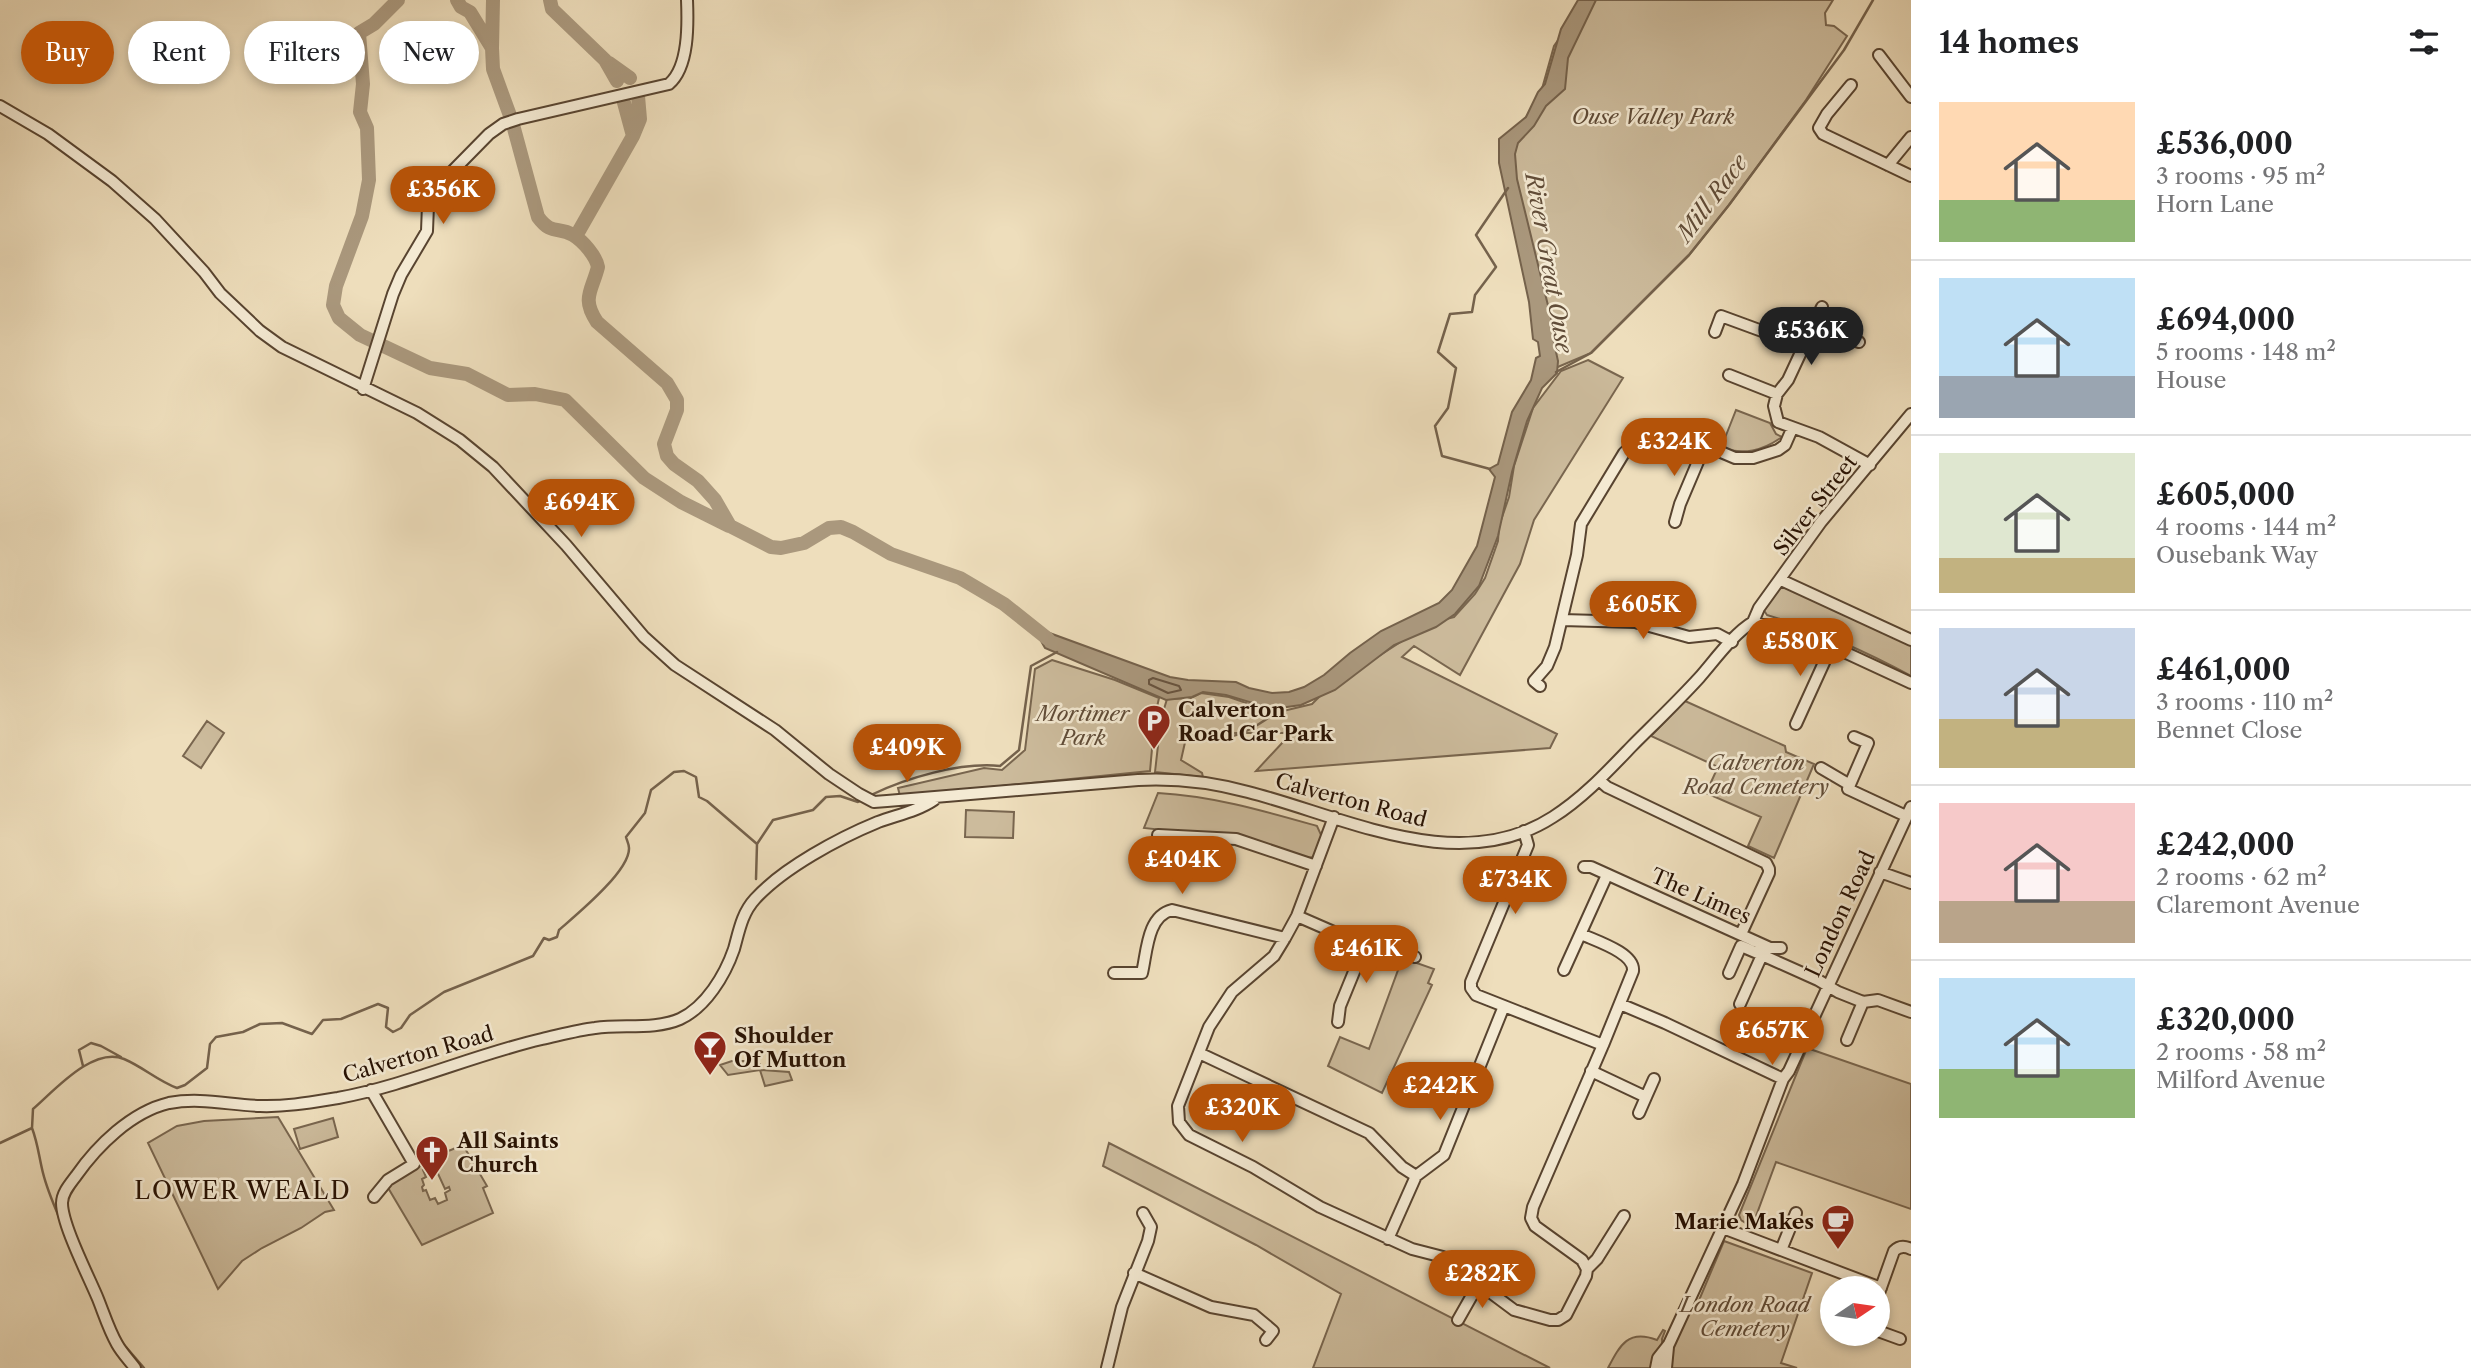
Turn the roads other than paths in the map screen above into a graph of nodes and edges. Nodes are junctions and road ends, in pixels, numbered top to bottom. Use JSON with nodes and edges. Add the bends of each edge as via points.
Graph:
{"nodes":[{"id":1,"x":687,"y":0,"type":"edge"},
{"id":2,"x":1879,"y":55,"type":"dead end"},
{"id":3,"x":1896,"y":55,"type":"dead end"},
{"id":4,"x":1886,"y":64,"type":"junction"},
{"id":5,"x":1851,"y":85,"type":"dead end"},
{"id":6,"x":1911,"y":97,"type":"edge"},
{"id":7,"x":0,"y":106,"type":"edge"},
{"id":8,"x":1911,"y":137,"type":"edge"},
{"id":9,"x":1888,"y":165,"type":"junction"},
{"id":10,"x":1911,"y":176,"type":"edge"},
{"id":11,"x":1726,"y":304,"type":"dead end"},
{"id":12,"x":1822,"y":307,"type":"dead end"},
{"id":13,"x":1721,"y":317,"type":"junction"},
{"id":14,"x":1811,"y":327,"type":"junction"},
{"id":15,"x":1715,"y":332,"type":"dead end"},
{"id":16,"x":1859,"y":342,"type":"dead end"},
{"id":17,"x":1803,"y":346,"type":"junction"},
{"id":18,"x":1729,"y":375,"type":"dead end"},
{"id":19,"x":363,"y":388,"type":"junction"},
{"id":20,"x":1777,"y":394,"type":"junction"},
{"id":21,"x":1911,"y":414,"type":"edge"},
{"id":22,"x":1792,"y":429,"type":"junction"},
{"id":23,"x":1704,"y":445,"type":"junction"},
{"id":24,"x":1870,"y":465,"type":"junction"},
{"id":25,"x":1675,"y":522,"type":"dead end"},
{"id":26,"x":1781,"y":580,"type":"junction"},
{"id":27,"x":1562,"y":620,"type":"junction"},
{"id":28,"x":1754,"y":622,"type":"junction"},
{"id":29,"x":1911,"y":640,"type":"edge"},
{"id":30,"x":1732,"y":642,"type":"junction"},
{"id":31,"x":1832,"y":645,"type":"junction"},
{"id":32,"x":1534,"y":682,"type":"dead end"},
{"id":33,"x":1911,"y":683,"type":"edge"},
{"id":34,"x":1796,"y":724,"type":"dead end"},
{"id":35,"x":1854,"y":737,"type":"dead end"},
{"id":36,"x":1821,"y":768,"type":"dead end"},
{"id":37,"x":1599,"y":780,"type":"junction"},
{"id":38,"x":1850,"y":785,"type":"junction"},
{"id":39,"x":940,"y":797,"type":"junction"},
{"id":40,"x":867,"y":798,"type":"junction"},
{"id":41,"x":1909,"y":811,"type":"edge"},
{"id":42,"x":1334,"y":817,"type":"junction"},
{"id":43,"x":876,"y":823,"type":"junction"},
{"id":44,"x":1524,"y":831,"type":"junction"},
{"id":45,"x":1158,"y":835,"type":"dead end"},
{"id":46,"x":1316,"y":866,"type":"junction"},
{"id":47,"x":1584,"y":867,"type":"dead end"},
{"id":48,"x":1880,"y":872,"type":"junction"},
{"id":49,"x":1607,"y":875,"type":"junction"},
{"id":50,"x":1911,"y":883,"type":"edge"},
{"id":51,"x":1297,"y":916,"type":"junction"},
{"id":52,"x":1581,"y":934,"type":"junction"},
{"id":53,"x":1741,"y":934,"type":"junction"},
{"id":54,"x":1285,"y":938,"type":"junction"},
{"id":55,"x":1367,"y":940,"type":"junction"},
{"id":56,"x":1781,"y":948,"type":"dead end"},
{"id":57,"x":1762,"y":955,"type":"junction"},
{"id":58,"x":1407,"y":957,"type":"dead end"},
{"id":59,"x":1564,"y":970,"type":"dead end"},
{"id":60,"x":1114,"y":973,"type":"dead end"},
{"id":61,"x":1729,"y":973,"type":"dead end"},
{"id":62,"x":1828,"y":986,"type":"junction"},
{"id":63,"x":1863,"y":1002,"type":"junction"},
{"id":64,"x":1620,"y":1004,"type":"junction"},
{"id":65,"x":1740,"y":1004,"type":"dead end"},
{"id":66,"x":1504,"y":1006,"type":"junction"},
{"id":67,"x":1911,"y":1012,"type":"edge"},
{"id":68,"x":1338,"y":1022,"type":"dead end"},
{"id":69,"x":1847,"y":1040,"type":"dead end"},
{"id":70,"x":1603,"y":1045,"type":"junction"},
{"id":71,"x":1199,"y":1053,"type":"junction"},
{"id":72,"x":1591,"y":1071,"type":"junction"},
{"id":73,"x":1654,"y":1079,"type":"dead end"},
{"id":74,"x":1783,"y":1080,"type":"junction"},
{"id":75,"x":370,"y":1090,"type":"junction"},
{"id":76,"x":1646,"y":1097,"type":"junction"},
{"id":77,"x":1639,"y":1113,"type":"dead end"},
{"id":78,"x":1416,"y":1176,"type":"junction"},
{"id":79,"x":374,"y":1197,"type":"dead end"},
{"id":80,"x":1143,"y":1213,"type":"dead end"},
{"id":81,"x":1796,"y":1213,"type":"dead end"},
{"id":82,"x":1624,"y":1216,"type":"dead end"},
{"id":83,"x":1723,"y":1228,"type":"junction"},
{"id":84,"x":1388,"y":1238,"type":"junction"},
{"id":85,"x":1911,"y":1249,"type":"edge"},
{"id":86,"x":1781,"y":1250,"type":"junction"},
{"id":87,"x":1587,"y":1269,"type":"junction"},
{"id":88,"x":1134,"y":1273,"type":"junction"},
{"id":89,"x":1842,"y":1276,"type":"edge"},
{"id":90,"x":1885,"y":1276,"type":"edge"},
{"id":91,"x":1479,"y":1283,"type":"junction"},
{"id":92,"x":1458,"y":1320,"type":"dead end"},
{"id":93,"x":1890,"y":1335,"type":"edge"},
{"id":94,"x":1900,"y":1339,"type":"dead end"},
{"id":95,"x":1266,"y":1340,"type":"dead end"},
{"id":96,"x":1669,"y":1344,"type":"junction"},
{"id":97,"x":135,"y":1368,"type":"edge"},
{"id":98,"x":1107,"y":1368,"type":"edge"},
{"id":99,"x":1656,"y":1368,"type":"edge"},
{"id":100,"x":1666,"y":1368,"type":"edge"}],
"edges":[{"from":1,"to":19,"type":"street","via":[[688,32],[678,73],[669,84],[503,124],[433,191],[427,231],[401,275]]},
{"from":2,"to":4,"type":"street"},
{"from":3,"to":4,"type":"street"},
{"from":4,"to":6,"type":"street"},
{"from":5,"to":9,"type":"street","via":[[1819,128]]},
{"from":7,"to":19,"type":"street","via":[[112,181],[155,219],[260,331]]},
{"from":8,"to":9,"type":"street"},
{"from":9,"to":10,"type":"street"},
{"from":11,"to":13,"type":"street"},
{"from":12,"to":14,"type":"street"},
{"from":13,"to":15,"type":"street"},
{"from":13,"to":17,"type":"street"},
{"from":14,"to":16,"type":"street"},
{"from":14,"to":17,"type":"street"},
{"from":17,"to":20,"type":"street"},
{"from":18,"to":20,"type":"street"},
{"from":19,"to":40,"type":"street","via":[[460,440],[493,467],[644,637],[675,665],[775,730]]},
{"from":20,"to":22,"type":"street","via":[[1778,422]]},
{"from":21,"to":24,"type":"street","name":"Silver Street"},
{"from":22,"to":23,"type":"street","via":[[1785,445],[1754,458],[1735,458]]},
{"from":22,"to":24,"type":"street","via":[[1819,437]]},
{"from":23,"to":25,"type":"street"},
{"from":23,"to":27,"type":"street","via":[[1681,435],[1660,433],[1639,439],[1624,453],[1581,524]]},
{"from":24,"to":26,"type":"street","name":"Silver Street","via":[[1821,522]]},
{"from":26,"to":28,"type":"street","name":"Silver Street"},
{"from":26,"to":29,"type":"street"},
{"from":27,"to":30,"type":"street","via":[[1634,622],[1689,637],[1717,634]]},
{"from":27,"to":32,"type":"street","via":[[1547,666]]},
{"from":28,"to":30,"type":"street","name":"Calverton Road"},
{"from":28,"to":31,"type":"street"},
{"from":30,"to":37,"type":"street","name":"Calverton Road"},
{"from":31,"to":33,"type":"street"},
{"from":31,"to":34,"type":"street"},
{"from":35,"to":38,"type":"street","via":[[1868,743]]},
{"from":36,"to":38,"type":"street"},
{"from":37,"to":44,"type":"street","name":"Calverton Road","via":[[1578,800]]},
{"from":37,"to":53,"type":"street","via":[[1766,863],[1769,873]]},
{"from":38,"to":41,"type":"street","via":[[1848,789]]},
{"from":39,"to":40,"type":"street","name":"Calverton Road"},
{"from":39,"to":42,"type":"street","name":"Calverton Road","via":[[1175,779],[1231,788]]},
{"from":39,"to":43,"type":"street","name":"Calverton Road"},
{"from":40,"to":43,"type":"street"},
{"from":41,"to":48,"type":"street","name":"London Road"},
{"from":42,"to":44,"type":"street","name":"Calverton Road","via":[[1410,840],[1454,844]]},
{"from":42,"to":46,"type":"street"},
{"from":43,"to":75,"type":"street","name":"Calverton Road","via":[[809,859],[754,900],[717,984],[683,1018],[540,1040]]},
{"from":44,"to":66,"type":"street","via":[[1528,845],[1471,982],[1476,995]]},
{"from":45,"to":46,"type":"street","via":[[1236,839]]},
{"from":46,"to":51,"type":"street"},
{"from":47,"to":49,"type":"street","name":"The Limes"},
{"from":48,"to":50,"type":"street"},
{"from":48,"to":62,"type":"street","name":"London Road"},
{"from":49,"to":52,"type":"street"},
{"from":49,"to":53,"type":"street","name":"The Limes"},
{"from":51,"to":54,"type":"street"},
{"from":51,"to":55,"type":"street"},
{"from":52,"to":59,"type":"street"},
{"from":52,"to":64,"type":"street","via":[[1629,957],[1634,964]]},
{"from":53,"to":56,"type":"street","name":"The Limes","via":[[1770,948]]},
{"from":54,"to":60,"type":"street","via":[[1172,910],[1162,912],[1154,921],[1142,974]]},
{"from":54,"to":71,"type":"street","via":[[1274,956],[1218,1010]]},
{"from":55,"to":58,"type":"street"},
{"from":55,"to":68,"type":"street"},
{"from":57,"to":61,"type":"street","via":[[1741,946]]},
{"from":57,"to":62,"type":"street"},
{"from":57,"to":65,"type":"street"},
{"from":62,"to":63,"type":"street"},
{"from":62,"to":74,"type":"street","name":"London Road"},
{"from":63,"to":67,"type":"street","via":[[1878,1000]]},
{"from":63,"to":69,"type":"street"},
{"from":64,"to":70,"type":"street"},
{"from":64,"to":74,"type":"street"},
{"from":66,"to":70,"type":"street"},
{"from":66,"to":78,"type":"street","via":[[1444,1155]]},
{"from":70,"to":72,"type":"street"},
{"from":71,"to":78,"type":"street","via":[[1369,1133]]},
{"from":71,"to":84,"type":"street","via":[[1178,1106],[1179,1122],[1189,1135]]},
{"from":72,"to":76,"type":"street"},
{"from":72,"to":87,"type":"street","via":[[1531,1218]]},
{"from":73,"to":76,"type":"street"},
{"from":74,"to":83,"type":"street","name":"London Road"},
{"from":75,"to":79,"type":"street","via":[[414,1164],[387,1180]]},
{"from":75,"to":97,"type":"street","name":"Calverton Road","via":[[292,1104],[259,1106],[213,1100],[165,1104],[127,1124],[85,1163],[62,1200],[63,1211],[117,1345]]},
{"from":76,"to":77,"type":"street"},
{"from":78,"to":84,"type":"street"},
{"from":80,"to":88,"type":"street","via":[[1151,1227]]},
{"from":81,"to":86,"type":"street"},
{"from":82,"to":87,"type":"street"},
{"from":83,"to":86,"type":"street"},
{"from":83,"to":96,"type":"street","name":"London Road"},
{"from":84,"to":91,"type":"street","via":[[1443,1257]]},
{"from":85,"to":90,"type":"street","via":[[1894,1251]]},
{"from":86,"to":89,"type":"street"},
{"from":87,"to":91,"type":"street","via":[[1566,1315],[1558,1320],[1514,1310]]},
{"from":88,"to":95,"type":"street","via":[[1211,1307],[1254,1315],[1272,1331]]},
{"from":88,"to":98,"type":"street"},
{"from":91,"to":92,"type":"street"},
{"from":93,"to":94,"type":"street"},
{"from":96,"to":99,"type":"street","name":"London Road"},
{"from":96,"to":100,"type":"street","name":"London Road"}]}
